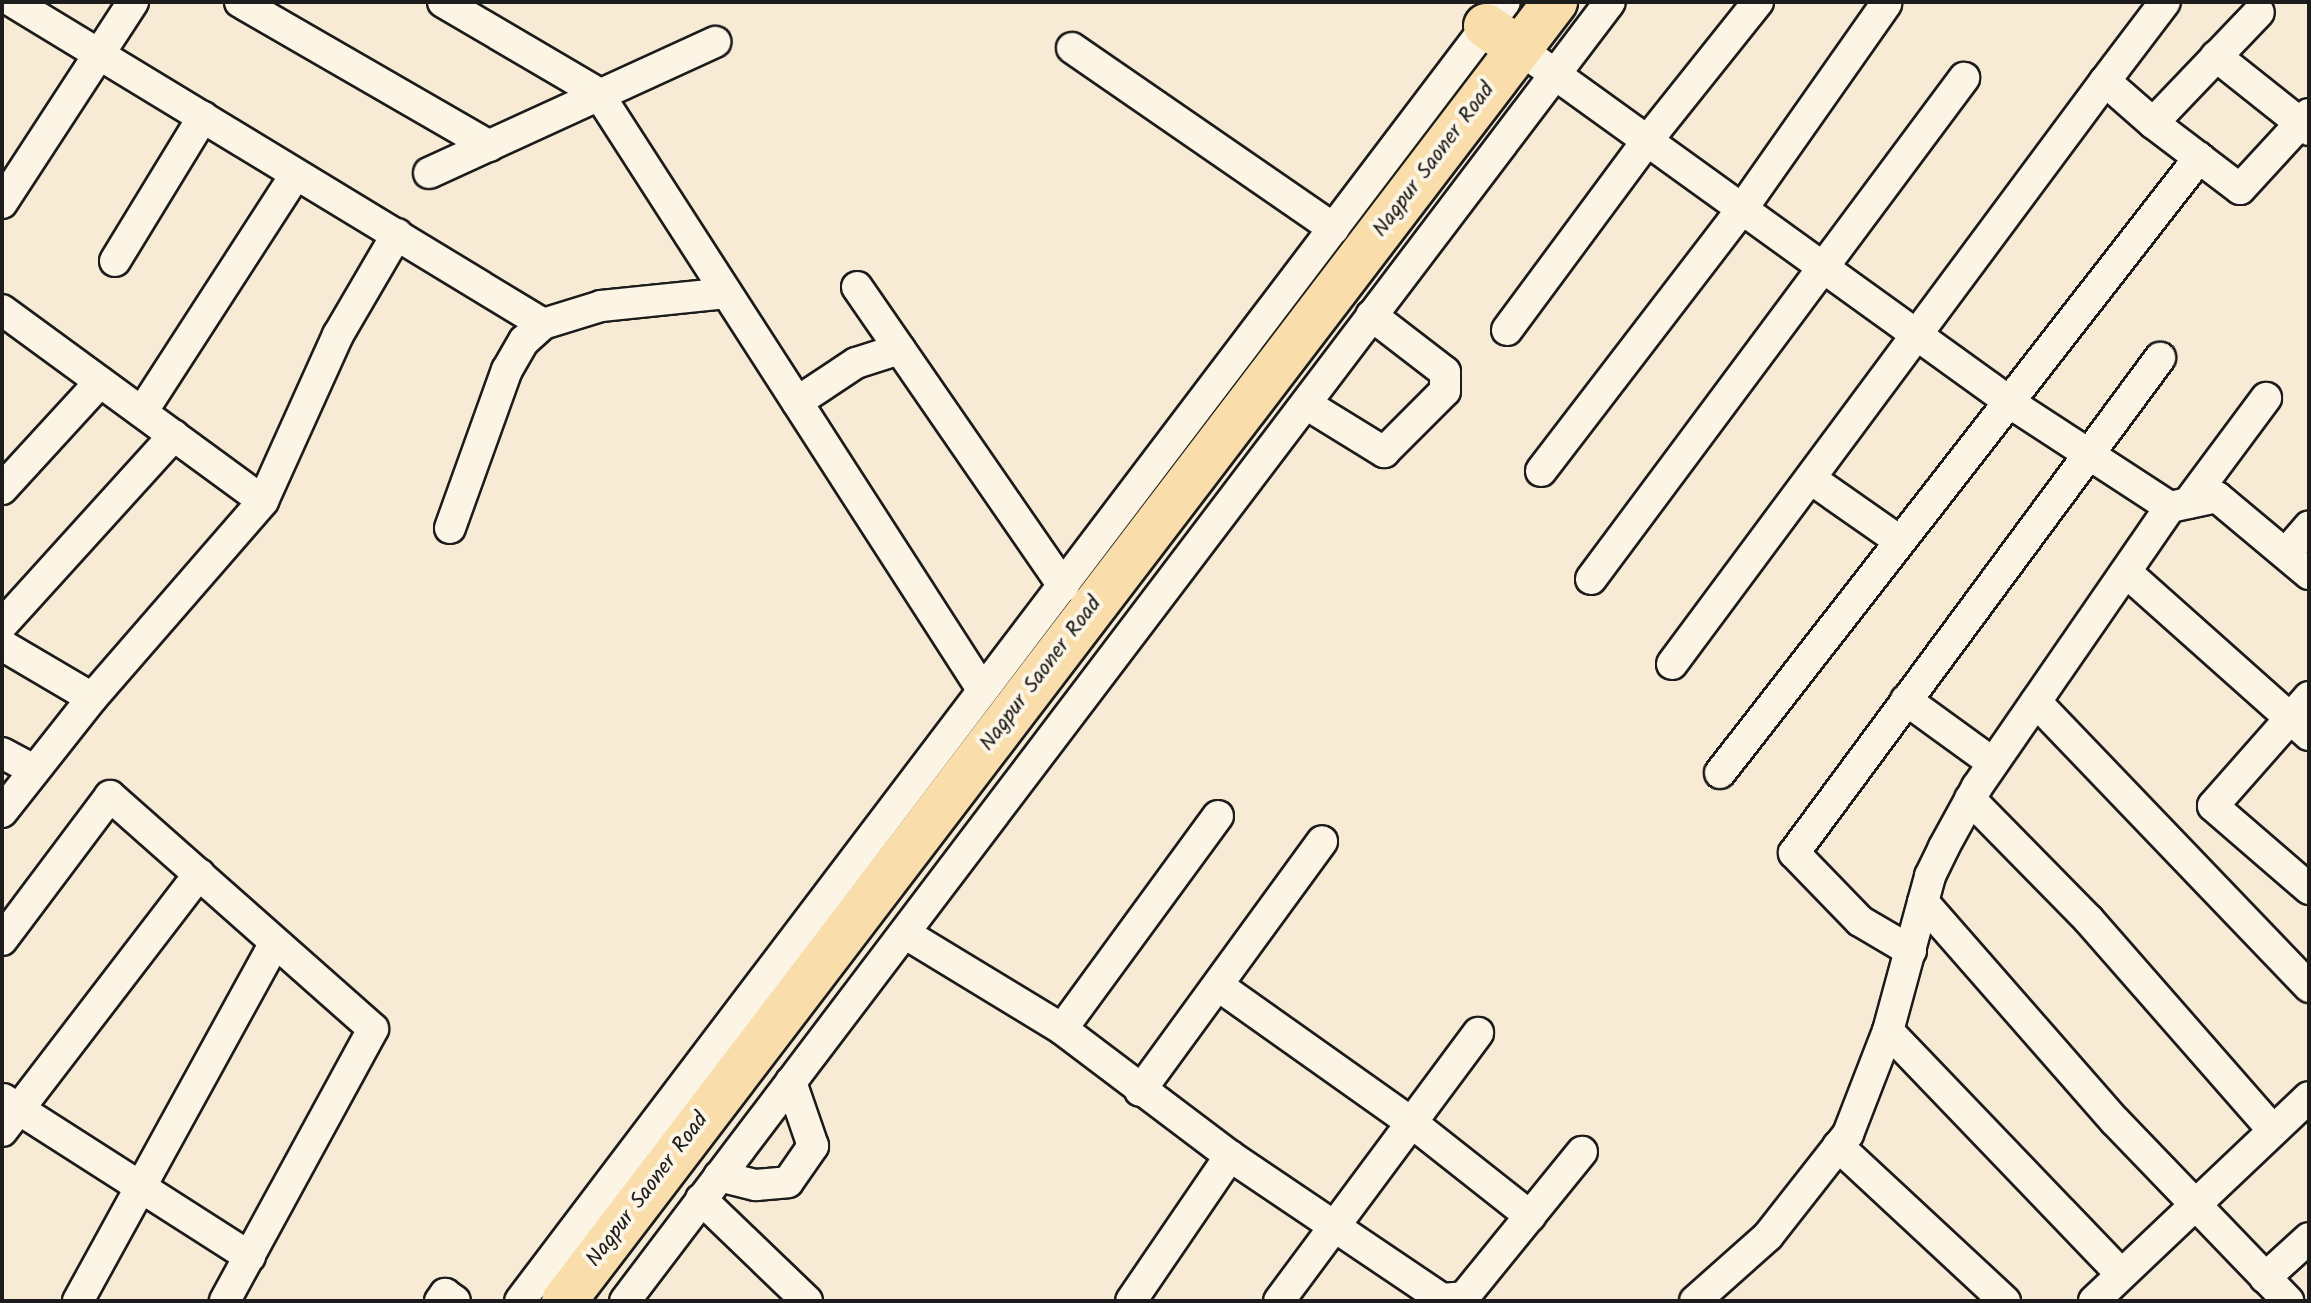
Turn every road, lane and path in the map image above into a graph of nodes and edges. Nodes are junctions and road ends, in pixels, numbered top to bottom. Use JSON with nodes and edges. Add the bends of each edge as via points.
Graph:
{"nodes":[{"id":1,"x":12,"y":2,"type":"edge"},
{"id":2,"x":133,"y":2,"type":"edge"},
{"id":3,"x":240,"y":2,"type":"edge"},
{"id":4,"x":443,"y":2,"type":"edge"},
{"id":5,"x":1610,"y":2,"type":"edge"},
{"id":6,"x":1758,"y":2,"type":"edge"},
{"id":7,"x":2165,"y":2,"type":"edge"},
{"id":8,"x":1886,"y":4,"type":"dead end"},
{"id":9,"x":2259,"y":12,"type":"dead end"},
{"id":10,"x":2,"y":17,"type":"edge"},
{"id":11,"x":1538,"y":28,"type":"edge"},
{"id":12,"x":715,"y":42,"type":"dead end"},
{"id":13,"x":1072,"y":48,"type":"dead end"},
{"id":14,"x":100,"y":53,"type":"junction"},
{"id":15,"x":2216,"y":56,"type":"junction"},
{"id":16,"x":1964,"y":78,"type":"dead end"},
{"id":17,"x":2105,"y":81,"type":"junction"},
{"id":18,"x":598,"y":93,"type":"junction"},
{"id":19,"x":203,"y":117,"type":"junction"},
{"id":20,"x":2153,"y":123,"type":"junction"},
{"id":21,"x":2306,"y":123,"type":"edge"},
{"id":22,"x":1647,"y":141,"type":"junction"},
{"id":23,"x":489,"y":146,"type":"junction"},
{"id":24,"x":2199,"y":158,"type":"junction"},
{"id":25,"x":429,"y":173,"type":"dead end"},
{"id":26,"x":296,"y":174,"type":"junction"},
{"id":27,"x":2,"y":203,"type":"edge"},
{"id":28,"x":1742,"y":209,"type":"junction"},
{"id":29,"x":1334,"y":229,"type":"junction"},
{"id":30,"x":397,"y":234,"type":"junction"},
{"id":31,"x":115,"y":261,"type":"dead end"},
{"id":32,"x":1821,"y":266,"type":"junction"},
{"id":33,"x":857,"y":287,"type":"dead end"},
{"id":34,"x":726,"y":293,"type":"junction"},
{"id":35,"x":1371,"y":315,"type":"junction"},
{"id":36,"x":7,"y":324,"type":"edge"},
{"id":37,"x":543,"y":324,"type":"junction"},
{"id":38,"x":1507,"y":330,"type":"dead end"},
{"id":39,"x":1919,"y":336,"type":"junction"},
{"id":40,"x":900,"y":349,"type":"junction"},
{"id":41,"x":2160,"y":358,"type":"dead end"},
{"id":42,"x":100,"y":382,"type":"junction"},
{"id":43,"x":2266,"y":398,"type":"dead end"},
{"id":44,"x":2008,"y":400,"type":"junction"},
{"id":45,"x":797,"y":402,"type":"junction"},
{"id":46,"x":1306,"y":404,"type":"junction"},
{"id":47,"x":142,"y":412,"type":"junction"},
{"id":48,"x":174,"y":435,"type":"junction"},
{"id":49,"x":2092,"y":456,"type":"junction"},
{"id":50,"x":1541,"y":471,"type":"dead end"},
{"id":51,"x":1811,"y":479,"type":"junction"},
{"id":52,"x":2,"y":489,"type":"edge"},
{"id":53,"x":263,"y":501,"type":"junction"},
{"id":54,"x":2179,"y":505,"type":"junction"},
{"id":55,"x":2309,"y":527,"type":"edge"},
{"id":56,"x":450,"y":528,"type":"dead end"},
{"id":57,"x":1898,"y":540,"type":"junction"},
{"id":58,"x":2286,"y":553,"type":"junction"},
{"id":59,"x":2126,"y":572,"type":"junction"},
{"id":60,"x":2309,"y":574,"type":"edge"},
{"id":61,"x":1591,"y":579,"type":"dead end"},
{"id":62,"x":1064,"y":587,"type":"junction"},
{"id":63,"x":2,"y":625,"type":"edge"},
{"id":64,"x":2,"y":645,"type":"edge"},
{"id":65,"x":1672,"y":664,"type":"dead end"},
{"id":66,"x":982,"y":689,"type":"junction"},
{"id":67,"x":92,"y":698,"type":"junction"},
{"id":68,"x":1906,"y":700,"type":"junction"},
{"id":69,"x":2036,"y":702,"type":"junction"},
{"id":70,"x":2303,"y":717,"type":"edge"},
{"id":71,"x":2,"y":753,"type":"edge"},
{"id":72,"x":1993,"y":763,"type":"junction"},
{"id":73,"x":34,"y":770,"type":"junction"},
{"id":74,"x":1720,"y":773,"type":"dead end"},
{"id":75,"x":1970,"y":799,"type":"junction"},
{"id":76,"x":2,"y":812,"type":"edge"},
{"id":77,"x":1218,"y":816,"type":"dead end"},
{"id":78,"x":1322,"y":841,"type":"dead end"},
{"id":79,"x":199,"y":874,"type":"junction"},
{"id":80,"x":2309,"y":889,"type":"edge"},
{"id":81,"x":1923,"y":902,"type":"junction"},
{"id":82,"x":906,"y":934,"type":"junction"},
{"id":83,"x":2,"y":940,"type":"edge"},
{"id":84,"x":275,"y":942,"type":"junction"},
{"id":85,"x":1911,"y":951,"type":"junction"},
{"id":86,"x":1220,"y":987,"type":"junction"},
{"id":87,"x":2309,"y":987,"type":"edge"},
{"id":88,"x":1062,"y":1029,"type":"junction"},
{"id":89,"x":1888,"y":1031,"type":"junction"},
{"id":90,"x":1478,"y":1033,"type":"dead end"},
{"id":91,"x":791,"y":1082,"type":"junction"},
{"id":92,"x":1140,"y":1091,"type":"junction"},
{"id":93,"x":2309,"y":1097,"type":"edge"},
{"id":94,"x":8,"y":1112,"type":"edge"},
{"id":95,"x":1411,"y":1122,"type":"junction"},
{"id":96,"x":2273,"y":1130,"type":"junction"},
{"id":97,"x":1838,"y":1146,"type":"junction"},
{"id":98,"x":1582,"y":1152,"type":"dead end"},
{"id":99,"x":1230,"y":1156,"type":"junction"},
{"id":100,"x":145,"y":1185,"type":"junction"},
{"id":101,"x":710,"y":1187,"type":"junction"},
{"id":102,"x":2195,"y":1205,"type":"junction"},
{"id":103,"x":1530,"y":1216,"type":"junction"},
{"id":104,"x":1330,"y":1227,"type":"junction"},
{"id":105,"x":2309,"y":1238,"type":"edge"},
{"id":106,"x":250,"y":1257,"type":"junction"},
{"id":107,"x":2121,"y":1274,"type":"junction"},
{"id":108,"x":2270,"y":1291,"type":"edge"},
{"id":109,"x":78,"y":1301,"type":"edge"},
{"id":110,"x":225,"y":1301,"type":"edge"},
{"id":111,"x":440,"y":1301,"type":"edge"},
{"id":112,"x":455,"y":1301,"type":"edge"},
{"id":113,"x":520,"y":1301,"type":"edge"},
{"id":114,"x":564,"y":1301,"type":"edge"},
{"id":115,"x":595,"y":1301,"type":"edge"},
{"id":116,"x":625,"y":1301,"type":"edge"},
{"id":117,"x":807,"y":1301,"type":"edge"},
{"id":118,"x":1131,"y":1301,"type":"edge"},
{"id":119,"x":1279,"y":1301,"type":"edge"},
{"id":120,"x":1695,"y":1301,"type":"edge"},
{"id":121,"x":2005,"y":1301,"type":"edge"},
{"id":122,"x":2094,"y":1301,"type":"edge"}],
"edges":[{"from":1,"to":10,"type":"street"},
{"from":1,"to":14,"type":"street"},
{"from":2,"to":14,"type":"street"},
{"from":3,"to":23,"type":"street"},
{"from":4,"to":18,"type":"street"},
{"from":5,"to":11,"type":"street"},
{"from":6,"to":22,"type":"street"},
{"from":7,"to":17,"type":"street"},
{"from":8,"to":28,"type":"street"},
{"from":9,"to":15,"type":"street"},
{"from":11,"to":22,"type":"street"},
{"from":11,"to":29,"type":"street"},
{"from":11,"to":35,"type":"street"},
{"from":11,"to":114,"type":"highway","name":"Nagpur Saoner Road"},
{"from":11,"to":115,"type":"highway","name":"Nagpur Saoner Road"},
{"from":12,"to":18,"type":"street"},
{"from":13,"to":29,"type":"street"},
{"from":14,"to":19,"type":"street"},
{"from":14,"to":27,"type":"street"},
{"from":15,"to":20,"type":"street"},
{"from":15,"to":21,"type":"street"},
{"from":16,"to":32,"type":"street"},
{"from":17,"to":20,"type":"street"},
{"from":17,"to":39,"type":"street"},
{"from":18,"to":23,"type":"street"},
{"from":18,"to":34,"type":"street"},
{"from":19,"to":26,"type":"street"},
{"from":19,"to":31,"type":"street"},
{"from":20,"to":24,"type":"street"},
{"from":21,"to":24,"type":"street","via":[[2240,189]]},
{"from":22,"to":28,"type":"street"},
{"from":22,"to":38,"type":"street"},
{"from":23,"to":25,"type":"street"},
{"from":24,"to":44,"type":"street"},
{"from":26,"to":30,"type":"street"},
{"from":26,"to":47,"type":"street"},
{"from":28,"to":32,"type":"street"},
{"from":28,"to":50,"type":"street"},
{"from":29,"to":62,"type":"street"},
{"from":30,"to":37,"type":"street"},
{"from":30,"to":53,"type":"street","via":[[338,335]]},
{"from":32,"to":39,"type":"street"},
{"from":32,"to":61,"type":"street"},
{"from":33,"to":40,"type":"street"},
{"from":34,"to":37,"type":"street","via":[[601,306]]},
{"from":34,"to":45,"type":"street"},
{"from":35,"to":46,"type":"street"},
{"from":35,"to":46,"type":"street","via":[[1445,372],[1445,391],[1384,452]]},
{"from":36,"to":42,"type":"street"},
{"from":37,"to":56,"type":"street","via":[[524,341],[507,370]]},
{"from":39,"to":44,"type":"street"},
{"from":39,"to":51,"type":"street"},
{"from":40,"to":45,"type":"street","via":[[856,363]]},
{"from":40,"to":62,"type":"street"},
{"from":41,"to":49,"type":"street"},
{"from":42,"to":47,"type":"street"},
{"from":42,"to":52,"type":"street"},
{"from":43,"to":54,"type":"street"},
{"from":44,"to":49,"type":"street"},
{"from":44,"to":57,"type":"street"},
{"from":45,"to":66,"type":"street"},
{"from":46,"to":82,"type":"street"},
{"from":47,"to":48,"type":"street"},
{"from":48,"to":53,"type":"street"},
{"from":48,"to":63,"type":"street"},
{"from":49,"to":54,"type":"street"},
{"from":49,"to":68,"type":"street"},
{"from":51,"to":57,"type":"street"},
{"from":51,"to":65,"type":"street"},
{"from":53,"to":67,"type":"street"},
{"from":54,"to":58,"type":"street","via":[[2217,497]]},
{"from":54,"to":59,"type":"street"},
{"from":55,"to":58,"type":"street"},
{"from":57,"to":74,"type":"street"},
{"from":58,"to":60,"type":"street"},
{"from":59,"to":69,"type":"street"},
{"from":59,"to":70,"type":"street"},
{"from":62,"to":66,"type":"street"},
{"from":64,"to":67,"type":"street"},
{"from":66,"to":113,"type":"street"},
{"from":67,"to":73,"type":"street"},
{"from":68,"to":72,"type":"street"},
{"from":68,"to":85,"type":"street","via":[[1794,853],[1860,921]]},
{"from":69,"to":72,"type":"street"},
{"from":69,"to":87,"type":"street"},
{"from":70,"to":80,"type":"street","via":[[2213,806]]},
{"from":71,"to":73,"type":"street"},
{"from":72,"to":75,"type":"street"},
{"from":73,"to":76,"type":"street"},
{"from":75,"to":81,"type":"street","via":[[1930,876]]},
{"from":75,"to":96,"type":"street","via":[[2088,919]]},
{"from":77,"to":88,"type":"street"},
{"from":78,"to":86,"type":"street"},
{"from":79,"to":83,"type":"street","via":[[110,796]]},
{"from":79,"to":84,"type":"street"},
{"from":79,"to":94,"type":"street"},
{"from":81,"to":85,"type":"street"},
{"from":81,"to":102,"type":"street"},
{"from":82,"to":88,"type":"street"},
{"from":82,"to":91,"type":"street"},
{"from":84,"to":100,"type":"street"},
{"from":84,"to":106,"type":"street","via":[[373,1029]]},
{"from":85,"to":89,"type":"street"},
{"from":86,"to":92,"type":"street"},
{"from":86,"to":95,"type":"street"},
{"from":88,"to":92,"type":"street"},
{"from":89,"to":97,"type":"street","via":[[1848,1134]]},
{"from":89,"to":107,"type":"street"},
{"from":90,"to":95,"type":"street"},
{"from":91,"to":101,"type":"street"},
{"from":91,"to":101,"type":"street","via":[[813,1146],[788,1182]]},
{"from":92,"to":99,"type":"street"},
{"from":93,"to":96,"type":"street"},
{"from":94,"to":100,"type":"street"},
{"from":95,"to":103,"type":"street"},
{"from":95,"to":104,"type":"street"},
{"from":96,"to":102,"type":"street"},
{"from":97,"to":120,"type":"street","via":[[1768,1236]]},
{"from":97,"to":121,"type":"street"},
{"from":98,"to":103,"type":"street"},
{"from":99,"to":104,"type":"street"},
{"from":99,"to":118,"type":"street"},
{"from":100,"to":106,"type":"street"},
{"from":100,"to":109,"type":"street"},
{"from":101,"to":116,"type":"street"},
{"from":101,"to":117,"type":"street"},
{"from":102,"to":107,"type":"street"},
{"from":102,"to":108,"type":"street"},
{"from":103,"to":104,"type":"street","via":[[1464,1297],[1442,1299]]},
{"from":104,"to":119,"type":"street"},
{"from":105,"to":108,"type":"street"},
{"from":106,"to":110,"type":"street"},
{"from":107,"to":122,"type":"street"},
{"from":111,"to":112,"type":"street","via":[[445,1294]]}]}
